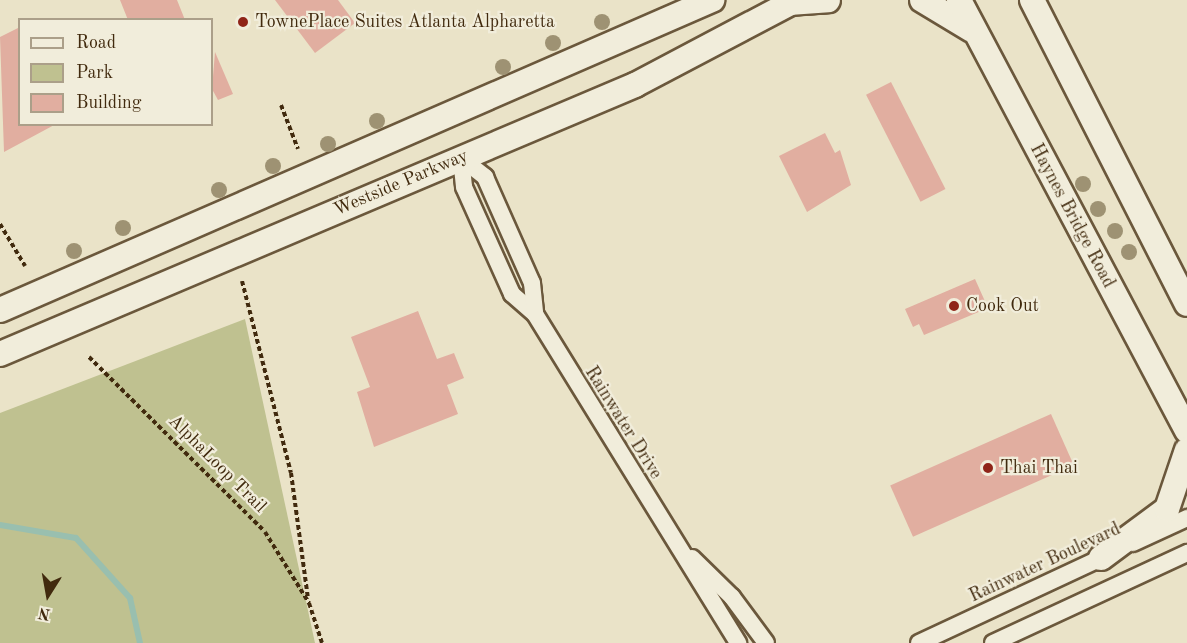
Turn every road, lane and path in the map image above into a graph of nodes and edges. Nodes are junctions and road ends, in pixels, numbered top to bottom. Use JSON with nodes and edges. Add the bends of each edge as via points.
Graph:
{"nodes":[{"id":1,"x":712,"y":0,"type":"edge"},
{"id":2,"x":828,"y":0,"type":"edge"},
{"id":3,"x":922,"y":0,"type":"edge"},
{"id":4,"x":959,"y":0,"type":"edge"},
{"id":5,"x":1032,"y":0,"type":"edge"},
{"id":6,"x":793,"y":2,"type":"edge"},
{"id":7,"x":976,"y":33,"type":"junction"},
{"id":8,"x":281,"y":105,"type":"dead end"},
{"id":9,"x":298,"y":149,"type":"dead end"},
{"id":10,"x":461,"y":158,"type":"junction"},
{"id":11,"x":0,"y":224,"type":"edge"},
{"id":12,"x":26,"y":267,"type":"dead end"},
{"id":13,"x":242,"y":281,"type":"dead end"},
{"id":14,"x":1187,"y":304,"type":"edge"},
{"id":15,"x":0,"y":310,"type":"edge"},
{"id":16,"x":535,"y":314,"type":"junction"},
{"id":17,"x":0,"y":354,"type":"edge"},
{"id":18,"x":89,"y":357,"type":"dead end"},
{"id":19,"x":1187,"y":430,"type":"edge"},
{"id":20,"x":1187,"y":450,"type":"edge"},
{"id":21,"x":1187,"y":518,"type":"edge"},
{"id":22,"x":683,"y":549,"type":"junction"},
{"id":23,"x":1187,"y":553,"type":"edge"},
{"id":24,"x":1101,"y":558,"type":"junction"},
{"id":25,"x":309,"y":603,"type":"junction"},
{"id":26,"x":322,"y":643,"type":"edge"},
{"id":27,"x":738,"y":643,"type":"edge"},
{"id":28,"x":766,"y":643,"type":"edge"},
{"id":29,"x":919,"y":643,"type":"edge"},
{"id":30,"x":993,"y":643,"type":"edge"}],
"edges":[{"from":1,"to":15,"type":"main road"},
{"from":2,"to":6,"type":"main road"},
{"from":3,"to":7,"type":"main road"},
{"from":4,"to":7,"type":"main road","name":"Haynes Bridge Road"},
{"from":5,"to":14,"type":"main road"},
{"from":6,"to":10,"type":"main road","name":"Westside Parkway","via":[[635,85]]},
{"from":7,"to":19,"type":"main road","name":"Haynes Bridge Road"},
{"from":8,"to":9,"type":"path"},
{"from":10,"to":16,"type":"street","name":"Rainwater Drive","via":[[464,187],[512,294]]},
{"from":10,"to":16,"type":"street","name":"Rainwater Drive","via":[[484,177],[532,284]]},
{"from":10,"to":17,"type":"main road","name":"Westside Parkway"},
{"from":11,"to":12,"type":"path"},
{"from":13,"to":25,"type":"path","name":"AlphaLoop Trail","via":[[291,473]]},
{"from":16,"to":22,"type":"street","name":"Rainwater Drive","via":[[578,391]]},
{"from":18,"to":25,"type":"path","name":"AlphaLoop Trail","via":[[265,531]]},
{"from":20,"to":24,"type":"main road","via":[[1167,509]]},
{"from":21,"to":24,"type":"street","name":"Rainwater Boulevard"},
{"from":22,"to":27,"type":"street","name":"Rainwater Drive","via":[[712,609]]},
{"from":22,"to":28,"type":"street","name":"Rainwater Drive","via":[[732,597]]},
{"from":23,"to":30,"type":"street"},
{"from":24,"to":29,"type":"street","name":"Rainwater Boulevard"},
{"from":25,"to":26,"type":"path","name":"AlphaLoop Trail"}]}
